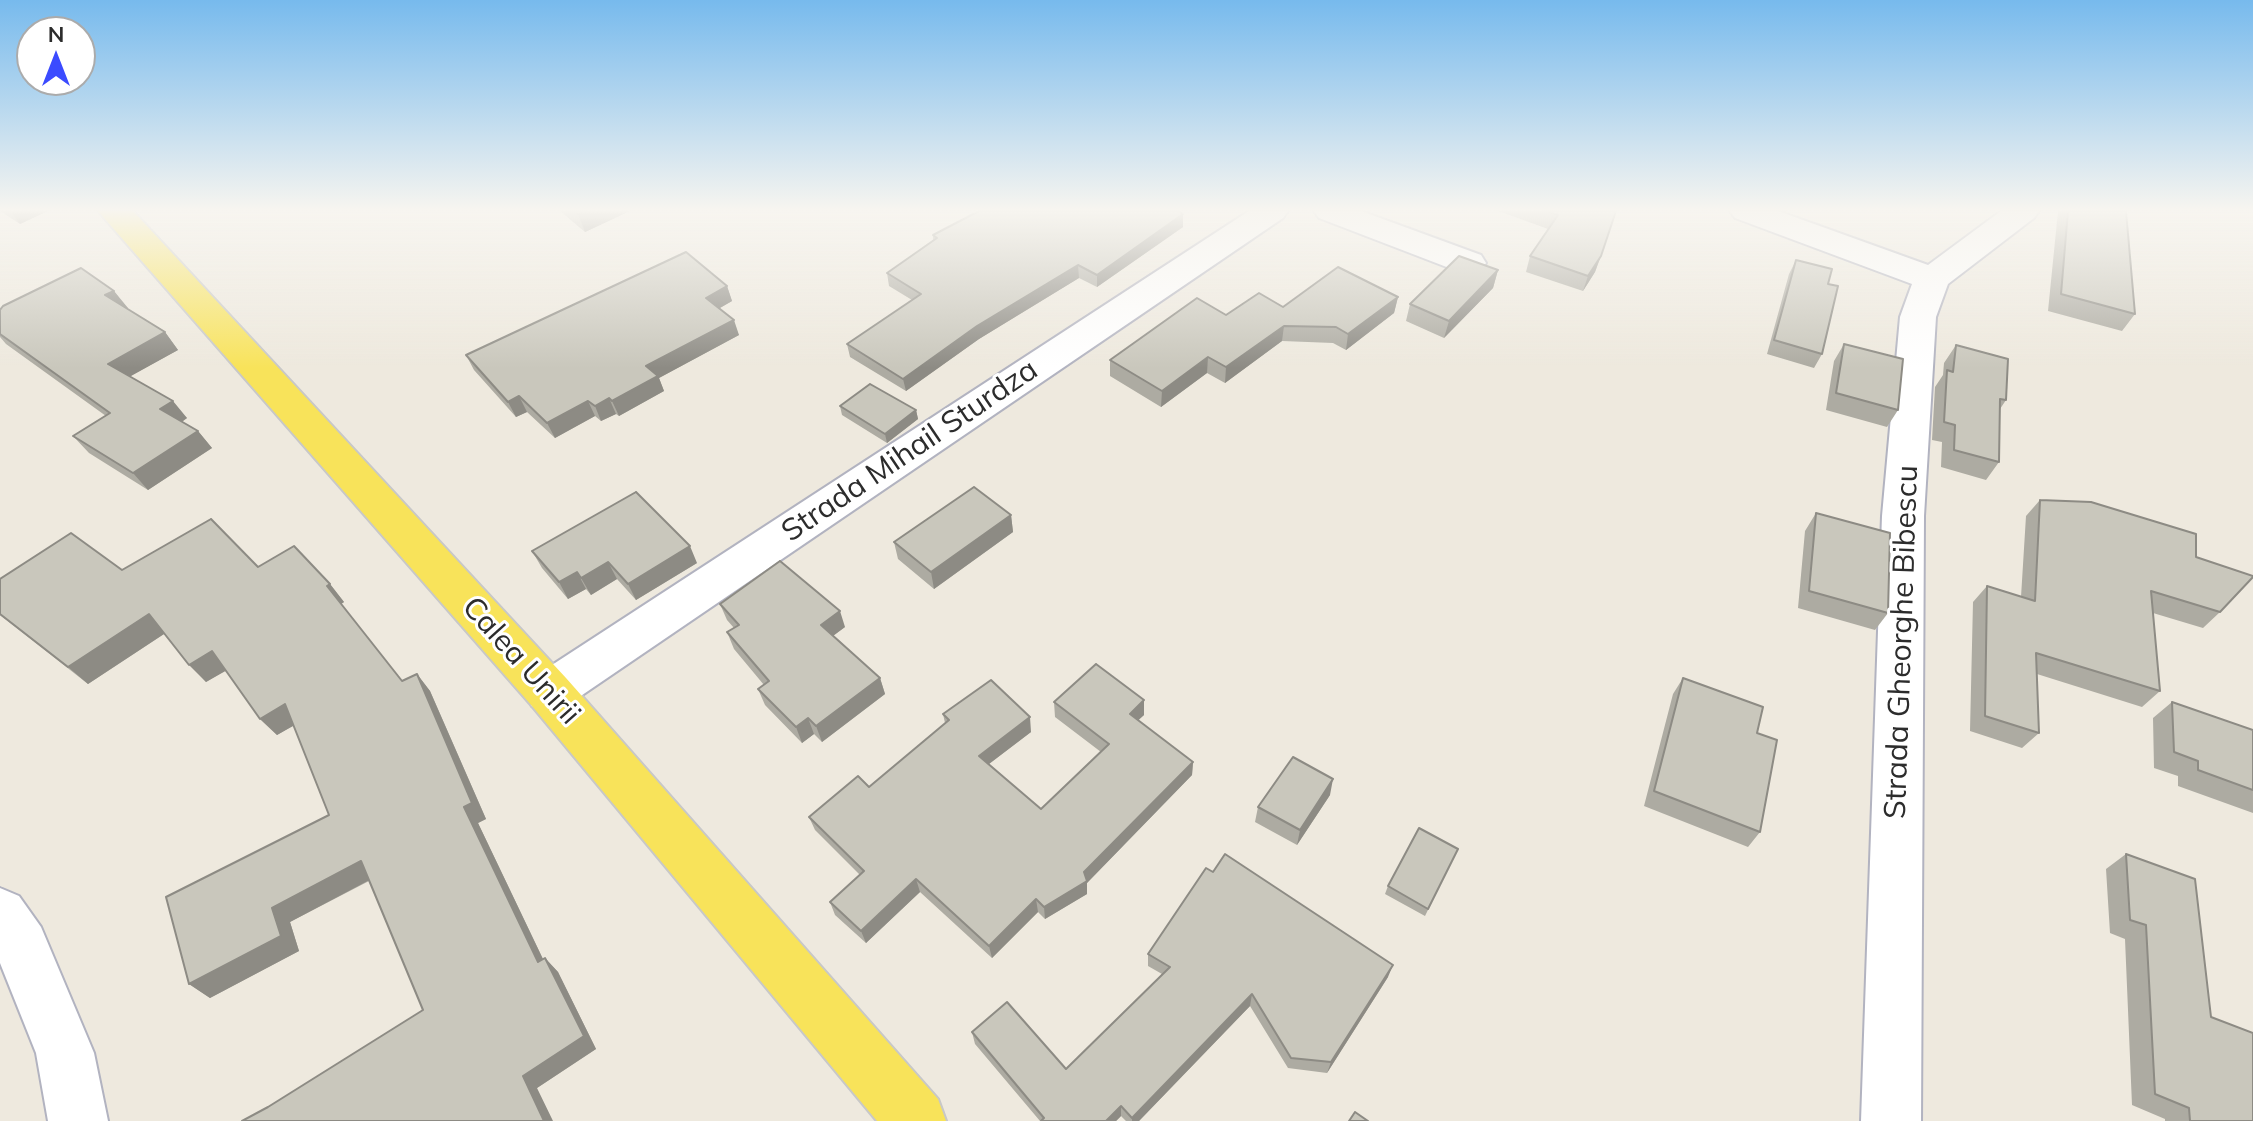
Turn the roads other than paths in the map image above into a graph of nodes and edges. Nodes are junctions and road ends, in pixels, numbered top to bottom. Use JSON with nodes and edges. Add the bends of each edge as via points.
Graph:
{"nodes":[{"id":1,"x":162,"y":263,"type":"edge"},
{"id":2,"x":1192,"y":263,"type":"edge"},
{"id":3,"x":1889,"y":263,"type":"edge"},
{"id":4,"x":1953,"y":263,"type":"edge"},
{"id":5,"x":1932,"y":279,"type":"junction"},
{"id":6,"x":549,"y":692,"type":"junction"},
{"id":7,"x":0,"y":914,"type":"edge"},
{"id":8,"x":78,"y":1121,"type":"edge"},
{"id":9,"x":916,"y":1121,"type":"edge"},
{"id":10,"x":1891,"y":1121,"type":"edge"}],
"edges":[{"from":1,"to":6,"type":"main road","name":"Calea Unirii"},
{"from":2,"to":6,"type":"street","name":"Strada Mihail Sturdza"},
{"from":3,"to":5,"type":"street"},
{"from":4,"to":5,"type":"street"},
{"from":5,"to":10,"type":"street","name":"Strada Gheorghe Bibescu","via":[[1918,317],[1903,516]]},
{"from":6,"to":9,"type":"main road","name":"Calea Unirii"},
{"from":7,"to":8,"type":"street","via":[[21,946],[65,1053]]}]}
